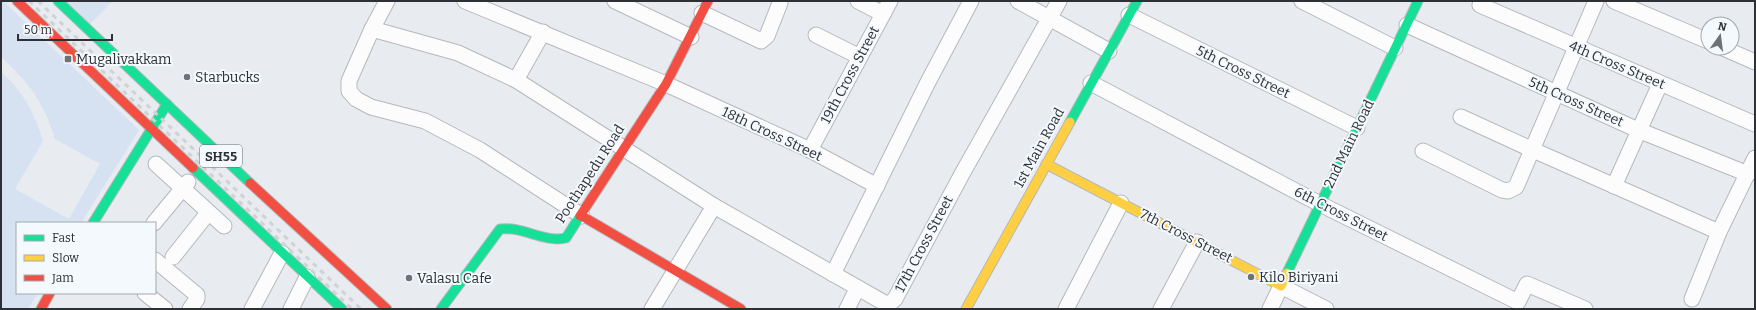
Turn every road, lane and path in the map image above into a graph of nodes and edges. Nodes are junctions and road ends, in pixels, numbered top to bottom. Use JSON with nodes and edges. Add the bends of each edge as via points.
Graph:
{"nodes":[{"id":1,"x":17,"y":1,"type":"edge"},
{"id":2,"x":58,"y":1,"type":"edge"},
{"id":3,"x":387,"y":1,"type":"edge"},
{"id":4,"x":465,"y":1,"type":"edge"},
{"id":5,"x":615,"y":1,"type":"edge"},
{"id":6,"x":858,"y":1,"type":"edge"},
{"id":7,"x":890,"y":1,"type":"edge"},
{"id":8,"x":971,"y":1,"type":"edge"},
{"id":9,"x":1018,"y":1,"type":"edge"},
{"id":10,"x":1059,"y":1,"type":"edge"},
{"id":11,"x":1137,"y":1,"type":"edge"},
{"id":12,"x":1302,"y":1,"type":"edge"},
{"id":13,"x":1418,"y":1,"type":"edge"},
{"id":14,"x":1596,"y":1,"type":"edge"},
{"id":15,"x":1614,"y":1,"type":"edge"},
{"id":16,"x":780,"y":3,"type":"dead end"},
{"id":17,"x":1480,"y":5,"type":"dead end"},
{"id":18,"x":1324,"y":6,"type":"edge"},
{"id":19,"x":705,"y":7,"type":"edge"},
{"id":20,"x":883,"y":14,"type":"junction"},
{"id":21,"x":1129,"y":16,"type":"junction"},
{"id":22,"x":1049,"y":18,"type":"junction"},
{"id":23,"x":1406,"y":25,"type":"junction"},
{"id":24,"x":372,"y":29,"type":"junction"},
{"id":25,"x":543,"y":32,"type":"junction"},
{"id":26,"x":816,"y":35,"type":"dead end"},
{"id":27,"x":691,"y":37,"type":"junction"},
{"id":28,"x":1700,"y":38,"type":"edge"},
{"id":29,"x":1395,"y":48,"type":"junction"},
{"id":30,"x":1576,"y":48,"type":"junction"},
{"id":31,"x":1109,"y":51,"type":"junction"},
{"id":32,"x":1740,"y":55,"type":"edge"},
{"id":33,"x":860,"y":57,"type":"junction"},
{"id":34,"x":1755,"y":62,"type":"edge"},
{"id":35,"x":516,"y":80,"type":"junction"},
{"id":36,"x":1091,"y":83,"type":"junction"},
{"id":37,"x":666,"y":84,"type":"junction"},
{"id":38,"x":1660,"y":84,"type":"junction"},
{"id":39,"x":1557,"y":94,"type":"junction"},
{"id":40,"x":167,"y":104,"type":"junction"},
{"id":41,"x":1461,"y":117,"type":"dead end"},
{"id":42,"x":1755,"y":124,"type":"edge"},
{"id":43,"x":150,"y":128,"type":"junction"},
{"id":44,"x":1357,"y":128,"type":"junction"},
{"id":45,"x":1638,"y":130,"type":"junction"},
{"id":46,"x":624,"y":148,"type":"junction"},
{"id":47,"x":810,"y":150,"type":"junction"},
{"id":48,"x":1533,"y":150,"type":"junction"},
{"id":49,"x":1423,"y":151,"type":"dead end"},
{"id":50,"x":1755,"y":158,"type":"edge"},
{"id":51,"x":156,"y":164,"type":"dead end"},
{"id":52,"x":1046,"y":164,"type":"junction"},
{"id":53,"x":196,"y":172,"type":"junction"},
{"id":54,"x":1748,"y":174,"type":"junction"},
{"id":55,"x":877,"y":186,"type":"junction"},
{"id":56,"x":1614,"y":186,"type":"junction"},
{"id":57,"x":182,"y":189,"type":"junction"},
{"id":58,"x":1121,"y":203,"type":"junction"},
{"id":59,"x":1320,"y":204,"type":"junction"},
{"id":60,"x":714,"y":206,"type":"junction"},
{"id":61,"x":208,"y":213,"type":"junction"},
{"id":62,"x":582,"y":216,"type":"junction"},
{"id":63,"x":103,"y":221,"type":"edge"},
{"id":64,"x":155,"y":222,"type":"edge"},
{"id":65,"x":224,"y":226,"type":"dead end"},
{"id":66,"x":1719,"y":232,"type":"junction"},
{"id":67,"x":1197,"y":242,"type":"junction"},
{"id":68,"x":282,"y":253,"type":"junction"},
{"id":69,"x":173,"y":257,"type":"dead end"},
{"id":70,"x":156,"y":261,"type":"edge"},
{"id":71,"x":676,"y":271,"type":"junction"},
{"id":72,"x":833,"y":274,"type":"junction"},
{"id":73,"x":307,"y":277,"type":"junction"},
{"id":74,"x":1281,"y":286,"type":"junction"},
{"id":75,"x":857,"y":289,"type":"junction"},
{"id":76,"x":49,"y":294,"type":"edge"},
{"id":77,"x":146,"y":294,"type":"edge"},
{"id":78,"x":1692,"y":299,"type":"dead end"},
{"id":79,"x":382,"y":307,"type":"edge"},
{"id":80,"x":41,"y":309,"type":"edge"},
{"id":81,"x":165,"y":309,"type":"edge"},
{"id":82,"x":190,"y":309,"type":"edge"},
{"id":83,"x":252,"y":309,"type":"edge"},
{"id":84,"x":291,"y":309,"type":"edge"},
{"id":85,"x":342,"y":309,"type":"edge"},
{"id":86,"x":442,"y":309,"type":"edge"},
{"id":87,"x":652,"y":309,"type":"edge"},
{"id":88,"x":741,"y":309,"type":"edge"},
{"id":89,"x":847,"y":309,"type":"edge"},
{"id":90,"x":966,"y":309,"type":"edge"},
{"id":91,"x":1066,"y":309,"type":"edge"},
{"id":92,"x":1161,"y":309,"type":"edge"},
{"id":93,"x":1270,"y":309,"type":"edge"},
{"id":94,"x":1326,"y":309,"type":"edge"},
{"id":95,"x":1585,"y":309,"type":"edge"}],
"edges":[{"from":1,"to":43,"type":"street","number":"SH55"},
{"from":2,"to":40,"type":"street","number":"SH55"},
{"from":3,"to":24,"type":"street"},
{"from":4,"to":25,"type":"street","name":"18th Cross Street"},
{"from":5,"to":27,"type":"street"},
{"from":6,"to":20,"type":"street"},
{"from":7,"to":20,"type":"street","name":"19th Cross Street"},
{"from":8,"to":55,"type":"street"},
{"from":9,"to":22,"type":"street"},
{"from":10,"to":22,"type":"street","name":"17th Cross Street"},
{"from":11,"to":21,"type":"street","name":"1st Main Road"},
{"from":12,"to":18,"type":"street"},
{"from":13,"to":23,"type":"street","name":"2nd Main Road"},
{"from":14,"to":30,"type":"street"},
{"from":15,"to":28,"type":"street"},
{"from":16,"to":19,"type":"street","via":[[767,36],[761,41]]},
{"from":17,"to":30,"type":"street","name":"4th Cross Street"},
{"from":18,"to":29,"type":"street"},
{"from":19,"to":27,"type":"street","name":"Poothapedu Road"},
{"from":20,"to":33,"type":"street","name":"19th Cross Street"},
{"from":21,"to":31,"type":"street","name":"1st Main Road"},
{"from":21,"to":44,"type":"street","name":"5th Cross Street"},
{"from":22,"to":31,"type":"street"},
{"from":22,"to":75,"type":"street","name":"17th Cross Street","via":[[895,299],[888,304],[883,303]]},
{"from":23,"to":29,"type":"street","name":"2nd Main Road"},
{"from":23,"to":39,"type":"street","name":"5th Cross Street"},
{"from":24,"to":35,"type":"street","name":"17th Cross Street","via":[[458,53]]},
{"from":24,"to":62,"type":"street","via":[[349,81],[349,91],[356,99],[371,107],[425,121],[480,150]]},
{"from":25,"to":35,"type":"street"},
{"from":25,"to":37,"type":"street","name":"18th Cross Street","via":[[572,47]]},
{"from":26,"to":33,"type":"street"},
{"from":27,"to":37,"type":"street","name":"Poothapedu Road"},
{"from":29,"to":44,"type":"street","name":"2nd Main Road"},
{"from":30,"to":38,"type":"street","name":"4th Cross Street"},
{"from":30,"to":39,"type":"street"},
{"from":31,"to":36,"type":"street","name":"1st Main Road"},
{"from":32,"to":34,"type":"street"},
{"from":33,"to":47,"type":"street","name":"19th Cross Street"},
{"from":35,"to":46,"type":"street","name":"17th Cross Street"},
{"from":36,"to":52,"type":"street","name":"1st Main Road"},
{"from":36,"to":59,"type":"street","name":"6th Cross Street"},
{"from":37,"to":46,"type":"street","name":"Poothapedu Road"},
{"from":37,"to":47,"type":"street","name":"18th Cross Street"},
{"from":38,"to":42,"type":"street","name":"4th Cross Street"},
{"from":38,"to":45,"type":"street"},
{"from":39,"to":45,"type":"street","name":"5th Cross Street"},
{"from":39,"to":48,"type":"street"},
{"from":40,"to":43,"type":"street"},
{"from":40,"to":79,"type":"street","number":"SH55"},
{"from":41,"to":48,"type":"street"},
{"from":43,"to":53,"type":"street","number":"SH55"},
{"from":43,"to":63,"type":"street"},
{"from":44,"to":59,"type":"street","name":"2nd Main Road"},
{"from":45,"to":54,"type":"street","name":"5th Cross Street"},
{"from":45,"to":56,"type":"street"},
{"from":46,"to":60,"type":"street","name":"17th Cross Street"},
{"from":46,"to":62,"type":"street","name":"Poothapedu Road"},
{"from":47,"to":55,"type":"street","name":"18th Cross Street"},
{"from":48,"to":49,"type":"street","via":[[1516,187],[1508,191],[1478,180]]},
{"from":48,"to":56,"type":"street"},
{"from":50,"to":54,"type":"street"},
{"from":51,"to":57,"type":"street"},
{"from":52,"to":58,"type":"street","name":"7th Cross Street"},
{"from":52,"to":90,"type":"street","name":"1st Main Road"},
{"from":53,"to":57,"type":"street"},
{"from":53,"to":68,"type":"street","number":"SH55"},
{"from":54,"to":66,"type":"street"},
{"from":55,"to":72,"type":"street"},
{"from":56,"to":66,"type":"street"},
{"from":57,"to":61,"type":"street"},
{"from":57,"to":64,"type":"street"},
{"from":58,"to":67,"type":"street","name":"7th Cross Street"},
{"from":58,"to":91,"type":"street"},
{"from":59,"to":74,"type":"street","name":"2nd Main Road"},
{"from":59,"to":95,"type":"street","name":"6th Cross Street","via":[[1518,302],[1527,284]]},
{"from":60,"to":71,"type":"street"},
{"from":60,"to":72,"type":"street","name":"17th Cross Street"},
{"from":61,"to":65,"type":"street"},
{"from":61,"to":69,"type":"street"},
{"from":62,"to":71,"type":"street"},
{"from":62,"to":86,"type":"street","name":"Poothapedu Road","via":[[566,238],[562,239],[554,240],[516,228],[500,229]]},
{"from":66,"to":78,"type":"street"},
{"from":67,"to":74,"type":"street","name":"7th Cross Street"},
{"from":67,"to":92,"type":"street"},
{"from":68,"to":73,"type":"street","number":"SH55"},
{"from":68,"to":83,"type":"street"},
{"from":70,"to":82,"type":"street","via":[[197,295]]},
{"from":71,"to":87,"type":"street"},
{"from":71,"to":88,"type":"street"},
{"from":72,"to":75,"type":"street","name":"17th Cross Street"},
{"from":73,"to":84,"type":"street"},
{"from":73,"to":85,"type":"street","number":"SH55"},
{"from":74,"to":93,"type":"street","name":"2nd Main Road"},
{"from":74,"to":94,"type":"street","name":"7th Cross Street"},
{"from":75,"to":89,"type":"street"},
{"from":76,"to":80,"type":"street"},
{"from":77,"to":81,"type":"street"}]}
